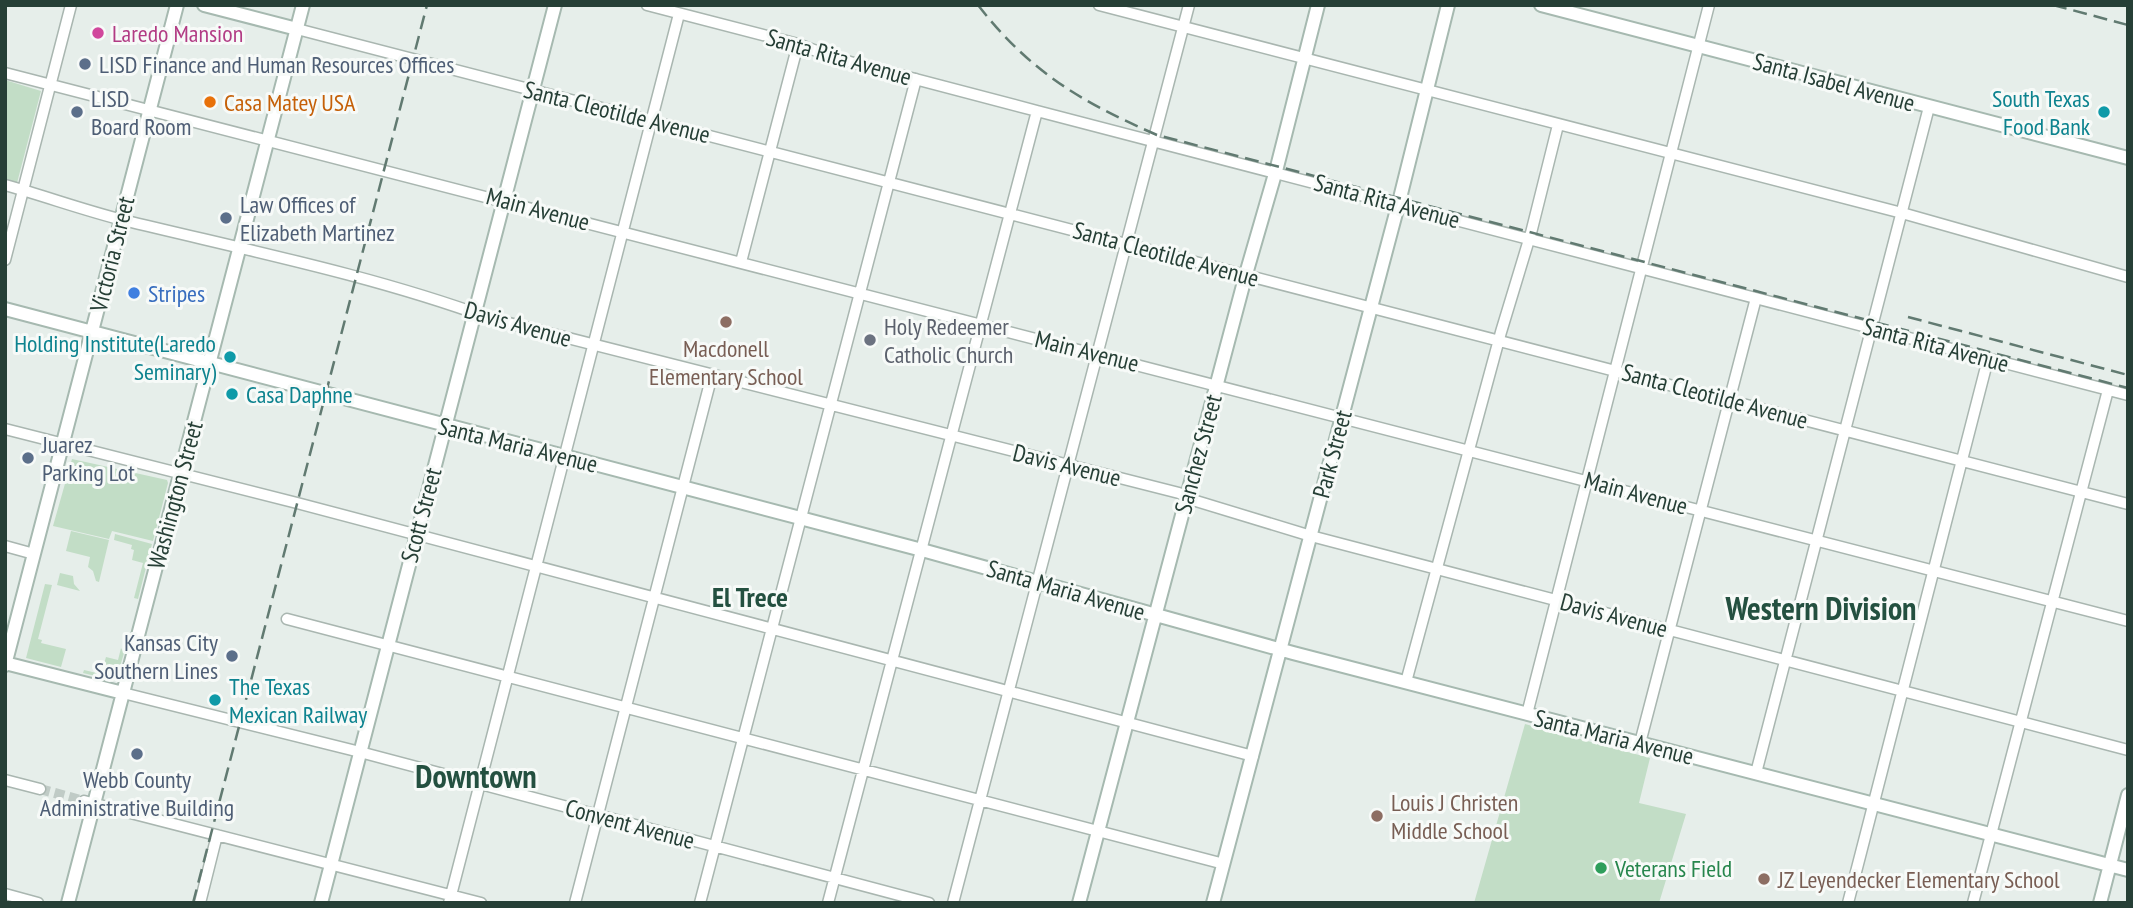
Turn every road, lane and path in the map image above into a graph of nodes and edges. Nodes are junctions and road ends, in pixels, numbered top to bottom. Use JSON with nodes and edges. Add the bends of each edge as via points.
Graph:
{"nodes":[{"id":1,"x":71,"y":5,"type":"edge"},
{"id":2,"x":177,"y":5,"type":"edge"},
{"id":3,"x":204,"y":5,"type":"edge"},
{"id":4,"x":303,"y":5,"type":"edge"},
{"id":5,"x":555,"y":5,"type":"edge"},
{"id":6,"x":647,"y":5,"type":"edge"},
{"id":7,"x":1099,"y":5,"type":"edge"},
{"id":8,"x":1189,"y":5,"type":"edge"},
{"id":9,"x":1318,"y":5,"type":"edge"},
{"id":10,"x":1448,"y":5,"type":"edge"},
{"id":11,"x":1541,"y":5,"type":"edge"},
{"id":12,"x":1710,"y":5,"type":"edge"},
{"id":13,"x":679,"y":14,"type":"junction"},
{"id":14,"x":297,"y":29,"type":"junction"},
{"id":15,"x":1183,"y":29,"type":"junction"},
{"id":16,"x":803,"y":46,"type":"junction"},
{"id":17,"x":1699,"y":47,"type":"junction"},
{"id":18,"x":1304,"y":59,"type":"junction"},
{"id":19,"x":5,"y":73,"type":"edge"},
{"id":20,"x":916,"y":79,"type":"junction"},
{"id":21,"x":50,"y":85,"type":"junction"},
{"id":22,"x":533,"y":90,"type":"junction"},
{"id":23,"x":1426,"y":91,"type":"junction"},
{"id":24,"x":1929,"y":107,"type":"junction"},
{"id":25,"x":149,"y":110,"type":"junction"},
{"id":26,"x":1037,"y":111,"type":"junction"},
{"id":27,"x":652,"y":121,"type":"junction"},
{"id":28,"x":1558,"y":125,"type":"junction"},
{"id":29,"x":268,"y":140,"type":"junction"},
{"id":30,"x":1155,"y":141,"type":"junction"},
{"id":31,"x":770,"y":151,"type":"junction"},
{"id":32,"x":1672,"y":155,"type":"junction"},
{"id":33,"x":2128,"y":158,"type":"edge"},
{"id":34,"x":1275,"y":172,"type":"junction"},
{"id":35,"x":889,"y":182,"type":"junction"},
{"id":36,"x":5,"y":185,"type":"edge"},
{"id":37,"x":23,"y":191,"type":"junction"},
{"id":38,"x":504,"y":201,"type":"junction"},
{"id":39,"x":1398,"y":204,"type":"junction"},
{"id":40,"x":1010,"y":213,"type":"junction"},
{"id":41,"x":1902,"y":213,"type":"junction"},
{"id":42,"x":122,"y":219,"type":"junction"},
{"id":43,"x":623,"y":231,"type":"junction"},
{"id":44,"x":1529,"y":238,"type":"junction"},
{"id":45,"x":1128,"y":244,"type":"junction"},
{"id":46,"x":239,"y":247,"type":"junction"},
{"id":47,"x":5,"y":260,"type":"edge"},
{"id":48,"x":741,"y":262,"type":"junction"},
{"id":49,"x":1642,"y":268,"type":"junction"},
{"id":50,"x":1246,"y":274,"type":"junction"},
{"id":51,"x":2128,"y":277,"type":"edge"},
{"id":52,"x":860,"y":292,"type":"junction"},
{"id":53,"x":1756,"y":298,"type":"junction"},
{"id":54,"x":1371,"y":307,"type":"junction"},
{"id":55,"x":5,"y":309,"type":"edge"},
{"id":56,"x":474,"y":313,"type":"junction"},
{"id":57,"x":981,"y":324,"type":"junction"},
{"id":58,"x":1873,"y":328,"type":"junction"},
{"id":59,"x":92,"y":332,"type":"junction"},
{"id":60,"x":1498,"y":340,"type":"junction"},
{"id":61,"x":594,"y":345,"type":"junction"},
{"id":62,"x":1099,"y":354,"type":"junction"},
{"id":63,"x":1988,"y":359,"type":"junction"},
{"id":64,"x":209,"y":362,"type":"junction"},
{"id":65,"x":1615,"y":370,"type":"junction"},
{"id":66,"x":712,"y":375,"type":"junction"},
{"id":67,"x":1217,"y":384,"type":"junction"},
{"id":68,"x":2109,"y":390,"type":"junction"},
{"id":69,"x":2128,"y":395,"type":"edge"},
{"id":70,"x":1730,"y":400,"type":"junction"},
{"id":71,"x":830,"y":405,"type":"junction"},
{"id":72,"x":1342,"y":417,"type":"junction"},
{"id":73,"x":444,"y":426,"type":"junction"},
{"id":74,"x":5,"y":429,"type":"edge"},
{"id":75,"x":1846,"y":430,"type":"junction"},
{"id":76,"x":951,"y":435,"type":"junction"},
{"id":77,"x":63,"y":443,"type":"junction"},
{"id":78,"x":1469,"y":450,"type":"junction"},
{"id":79,"x":565,"y":456,"type":"junction"},
{"id":80,"x":1962,"y":461,"type":"junction"},
{"id":81,"x":1069,"y":465,"type":"junction"},
{"id":82,"x":181,"y":474,"type":"junction"},
{"id":83,"x":1587,"y":481,"type":"junction"},
{"id":84,"x":683,"y":487,"type":"junction"},
{"id":85,"x":2082,"y":492,"type":"junction"},
{"id":86,"x":1187,"y":497,"type":"junction"},
{"id":87,"x":2128,"y":504,"type":"edge"},
{"id":88,"x":1701,"y":510,"type":"junction"},
{"id":89,"x":801,"y":517,"type":"junction"},
{"id":90,"x":416,"y":535,"type":"junction"},
{"id":91,"x":1311,"y":536,"type":"junction"},
{"id":92,"x":1817,"y":540,"type":"junction"},
{"id":93,"x":5,"y":546,"type":"edge"},
{"id":94,"x":922,"y":550,"type":"junction"},
{"id":95,"x":34,"y":554,"type":"junction"},
{"id":96,"x":536,"y":566,"type":"junction"},
{"id":97,"x":1437,"y":569,"type":"junction"},
{"id":98,"x":1934,"y":571,"type":"junction"},
{"id":99,"x":1038,"y":583,"type":"junction"},
{"id":100,"x":654,"y":598,"type":"junction"},
{"id":101,"x":1556,"y":600,"type":"junction"},
{"id":102,"x":2053,"y":602,"type":"junction"},
{"id":103,"x":1156,"y":615,"type":"junction"},
{"id":104,"x":287,"y":619,"type":"dead end"},
{"id":105,"x":2128,"y":621,"type":"edge"},
{"id":106,"x":772,"y":629,"type":"junction"},
{"id":107,"x":1670,"y":630,"type":"junction"},
{"id":108,"x":387,"y":646,"type":"junction"},
{"id":109,"x":1281,"y":649,"type":"junction"},
{"id":110,"x":1786,"y":660,"type":"junction"},
{"id":111,"x":892,"y":661,"type":"junction"},
{"id":112,"x":5,"y":664,"type":"edge"},
{"id":113,"x":507,"y":677,"type":"junction"},
{"id":114,"x":1406,"y":682,"type":"junction"},
{"id":115,"x":1903,"y":691,"type":"junction"},
{"id":116,"x":1009,"y":692,"type":"junction"},
{"id":117,"x":123,"y":693,"type":"junction"},
{"id":118,"x":625,"y":708,"type":"junction"},
{"id":119,"x":1527,"y":714,"type":"junction"},
{"id":120,"x":2021,"y":722,"type":"junction"},
{"id":121,"x":1127,"y":723,"type":"junction"},
{"id":122,"x":743,"y":739,"type":"junction"},
{"id":123,"x":1640,"y":743,"type":"junction"},
{"id":124,"x":2128,"y":750,"type":"edge"},
{"id":125,"x":360,"y":752,"type":"junction"},
{"id":126,"x":1252,"y":756,"type":"junction"},
{"id":127,"x":863,"y":770,"type":"junction"},
{"id":128,"x":1756,"y":773,"type":"junction"},
{"id":129,"x":5,"y":780,"type":"edge"},
{"id":130,"x":479,"y":785,"type":"junction"},
{"id":131,"x":40,"y":789,"type":"tunnel mouth"},
{"id":132,"x":2128,"y":795,"type":"edge"},
{"id":133,"x":980,"y":800,"type":"junction"},
{"id":134,"x":90,"y":802,"type":"junction"},
{"id":135,"x":1874,"y":804,"type":"junction"},
{"id":136,"x":597,"y":816,"type":"junction"},
{"id":137,"x":1098,"y":831,"type":"junction"},
{"id":138,"x":1992,"y":834,"type":"junction"},
{"id":139,"x":217,"y":835,"type":"junction"},
{"id":140,"x":715,"y":846,"type":"junction"},
{"id":141,"x":331,"y":864,"type":"junction"},
{"id":142,"x":1224,"y":864,"type":"junction"},
{"id":143,"x":2110,"y":865,"type":"junction"},
{"id":144,"x":2128,"y":870,"type":"edge"},
{"id":145,"x":834,"y":878,"type":"junction"},
{"id":146,"x":5,"y":894,"type":"edge"},
{"id":147,"x":450,"y":899,"type":"edge"},
{"id":148,"x":37,"y":903,"type":"edge"},
{"id":149,"x":68,"y":903,"type":"edge"},
{"id":150,"x":200,"y":903,"type":"edge"},
{"id":151,"x":321,"y":903,"type":"edge"},
{"id":152,"x":481,"y":903,"type":"edge"},
{"id":153,"x":575,"y":903,"type":"edge"},
{"id":154,"x":701,"y":903,"type":"edge"},
{"id":155,"x":828,"y":903,"type":"edge"},
{"id":156,"x":929,"y":903,"type":"edge"},
{"id":157,"x":953,"y":903,"type":"edge"},
{"id":158,"x":1079,"y":903,"type":"edge"},
{"id":159,"x":1213,"y":903,"type":"edge"},
{"id":160,"x":1848,"y":903,"type":"edge"},
{"id":161,"x":1973,"y":903,"type":"edge"},
{"id":162,"x":2100,"y":903,"type":"edge"}],
"edges":[{"from":1,"to":21,"type":"street"},
{"from":2,"to":25,"type":"main road","name":"Victoria Street"},
{"from":3,"to":14,"type":"main road","name":"Santa Cleotilde Avenue"},
{"from":4,"to":14,"type":"main road","name":"Washington Street"},
{"from":5,"to":22,"type":"main road","name":"Scott Street"},
{"from":6,"to":13,"type":"street","name":"Santa Rita Avenue"},
{"from":7,"to":15,"type":"street"},
{"from":8,"to":15,"type":"street"},
{"from":9,"to":18,"type":"main road","name":"Sanchez Street"},
{"from":10,"to":23,"type":"main road","name":"Park Street"},
{"from":11,"to":17,"type":"main road","name":"Santa Isabel Avenue"},
{"from":12,"to":17,"type":"street"},
{"from":13,"to":16,"type":"street","name":"Santa Rita Avenue"},
{"from":13,"to":27,"type":"street"},
{"from":14,"to":22,"type":"street","name":"Santa Cleotilde Avenue"},
{"from":14,"to":29,"type":"main road","name":"Washington Street"},
{"from":15,"to":18,"type":"street"},
{"from":15,"to":30,"type":"street"},
{"from":16,"to":20,"type":"street","name":"Santa Rita Avenue"},
{"from":16,"to":31,"type":"street"},
{"from":17,"to":24,"type":"main road","name":"Santa Isabel Avenue"},
{"from":17,"to":32,"type":"street"},
{"from":18,"to":23,"type":"street"},
{"from":18,"to":34,"type":"main road","name":"Sanchez Street"},
{"from":19,"to":21,"type":"street","name":"Main Avenue"},
{"from":20,"to":26,"type":"street","name":"Santa Rita Avenue"},
{"from":20,"to":35,"type":"street"},
{"from":21,"to":25,"type":"street","name":"Main Avenue"},
{"from":21,"to":37,"type":"street"},
{"from":22,"to":27,"type":"street","name":"Santa Cleotilde Avenue"},
{"from":22,"to":38,"type":"main road","name":"Scott Street"},
{"from":23,"to":28,"type":"street"},
{"from":23,"to":39,"type":"main road","name":"Park Street"},
{"from":24,"to":33,"type":"main road","name":"Santa Isabel Avenue"},
{"from":24,"to":41,"type":"street"},
{"from":25,"to":29,"type":"street","name":"Main Avenue"},
{"from":25,"to":42,"type":"main road","name":"Victoria Street"},
{"from":26,"to":30,"type":"street","name":"Santa Rita Avenue"},
{"from":26,"to":40,"type":"street"},
{"from":27,"to":31,"type":"street","name":"Santa Cleotilde Avenue"},
{"from":27,"to":43,"type":"street"},
{"from":28,"to":32,"type":"street"},
{"from":28,"to":44,"type":"street"},
{"from":29,"to":38,"type":"street","name":"Main Avenue"},
{"from":29,"to":46,"type":"main road","name":"Washington Street"},
{"from":30,"to":34,"type":"street","name":"Santa Rita Avenue"},
{"from":30,"to":45,"type":"street"},
{"from":31,"to":35,"type":"street","name":"Santa Cleotilde Avenue"},
{"from":31,"to":48,"type":"street"},
{"from":32,"to":41,"type":"street"},
{"from":32,"to":49,"type":"street"},
{"from":34,"to":39,"type":"street","name":"Santa Rita Avenue"},
{"from":34,"to":50,"type":"main road","name":"Sanchez Street"},
{"from":35,"to":40,"type":"street","name":"Santa Cleotilde Avenue"},
{"from":35,"to":52,"type":"street"},
{"from":36,"to":37,"type":"street","name":"Davis Avenue"},
{"from":37,"to":42,"type":"street","name":"Davis Avenue"},
{"from":37,"to":47,"type":"street"},
{"from":38,"to":43,"type":"street","name":"Main Avenue"},
{"from":38,"to":56,"type":"main road","name":"Scott Street"},
{"from":39,"to":44,"type":"street","name":"Santa Rita Avenue"},
{"from":39,"to":54,"type":"main road","name":"Park Street"},
{"from":40,"to":45,"type":"street","name":"Santa Cleotilde Avenue"},
{"from":40,"to":57,"type":"street"},
{"from":41,"to":51,"type":"street"},
{"from":41,"to":58,"type":"street"},
{"from":42,"to":46,"type":"street","name":"Davis Avenue"},
{"from":42,"to":59,"type":"main road","name":"Victoria Street"},
{"from":43,"to":48,"type":"street","name":"Main Avenue"},
{"from":43,"to":61,"type":"street"},
{"from":44,"to":49,"type":"street","name":"Santa Rita Avenue"},
{"from":44,"to":60,"type":"street"},
{"from":45,"to":50,"type":"street","name":"Santa Cleotilde Avenue"},
{"from":45,"to":62,"type":"street"},
{"from":46,"to":56,"type":"street","name":"Davis Avenue"},
{"from":46,"to":64,"type":"main road","name":"Washington Street"},
{"from":48,"to":52,"type":"street","name":"Main Avenue"},
{"from":49,"to":53,"type":"street","name":"Santa Rita Avenue"},
{"from":49,"to":65,"type":"street"},
{"from":50,"to":54,"type":"street","name":"Santa Cleotilde Avenue"},
{"from":50,"to":67,"type":"main road","name":"Sanchez Street"},
{"from":52,"to":57,"type":"street","name":"Main Avenue"},
{"from":52,"to":71,"type":"street"},
{"from":53,"to":58,"type":"street","name":"Santa Rita Avenue"},
{"from":53,"to":70,"type":"street"},
{"from":54,"to":60,"type":"street","name":"Santa Cleotilde Avenue"},
{"from":54,"to":72,"type":"main road","name":"Park Street"},
{"from":55,"to":59,"type":"main road","name":"Santa Maria Avenue"},
{"from":56,"to":61,"type":"street","name":"Davis Avenue"},
{"from":56,"to":73,"type":"main road","name":"Scott Street"},
{"from":57,"to":62,"type":"street","name":"Main Avenue"},
{"from":57,"to":76,"type":"street"},
{"from":58,"to":63,"type":"street","name":"Santa Rita Avenue"},
{"from":58,"to":75,"type":"street"},
{"from":59,"to":64,"type":"main road","name":"Santa Maria Avenue"},
{"from":59,"to":77,"type":"main road","name":"Victoria Street"},
{"from":60,"to":65,"type":"street","name":"Santa Cleotilde Avenue"},
{"from":60,"to":78,"type":"street"},
{"from":61,"to":66,"type":"street","name":"Davis Avenue"},
{"from":61,"to":79,"type":"street"},
{"from":62,"to":67,"type":"street","name":"Main Avenue"},
{"from":62,"to":81,"type":"street"},
{"from":63,"to":68,"type":"street","name":"Santa Rita Avenue"},
{"from":63,"to":80,"type":"street"},
{"from":64,"to":73,"type":"main road","name":"Santa Maria Avenue"},
{"from":64,"to":82,"type":"main road","name":"Washington Street"},
{"from":65,"to":70,"type":"street","name":"Santa Cleotilde Avenue"},
{"from":65,"to":83,"type":"street"},
{"from":66,"to":71,"type":"street","name":"Davis Avenue"},
{"from":66,"to":84,"type":"street"},
{"from":67,"to":72,"type":"street","name":"Main Avenue"},
{"from":67,"to":86,"type":"main road","name":"Sanchez Street"},
{"from":68,"to":69,"type":"street","name":"Santa Rita Avenue"},
{"from":68,"to":85,"type":"street"},
{"from":70,"to":75,"type":"street","name":"Santa Cleotilde Avenue"},
{"from":70,"to":88,"type":"street"},
{"from":71,"to":76,"type":"street","name":"Davis Avenue"},
{"from":71,"to":89,"type":"street"},
{"from":72,"to":78,"type":"street","name":"Main Avenue"},
{"from":72,"to":91,"type":"main road","name":"Park Street"},
{"from":73,"to":79,"type":"main road","name":"Santa Maria Avenue"},
{"from":73,"to":90,"type":"main road","name":"Scott Street"},
{"from":74,"to":77,"type":"street"},
{"from":75,"to":80,"type":"street","name":"Santa Cleotilde Avenue"},
{"from":75,"to":92,"type":"street"},
{"from":76,"to":81,"type":"street","name":"Davis Avenue"},
{"from":76,"to":94,"type":"street"},
{"from":77,"to":82,"type":"street"},
{"from":77,"to":95,"type":"main road","name":"Victoria Street"},
{"from":78,"to":83,"type":"street","name":"Main Avenue"},
{"from":78,"to":97,"type":"street"},
{"from":79,"to":84,"type":"main road","name":"Santa Maria Avenue"},
{"from":79,"to":96,"type":"street"},
{"from":80,"to":85,"type":"street","name":"Santa Cleotilde Avenue"},
{"from":80,"to":98,"type":"street"},
{"from":81,"to":86,"type":"street","name":"Davis Avenue"},
{"from":81,"to":99,"type":"street"},
{"from":82,"to":90,"type":"street"},
{"from":82,"to":117,"type":"main road","name":"Washington Street"},
{"from":83,"to":88,"type":"street","name":"Main Avenue"},
{"from":83,"to":101,"type":"street"},
{"from":84,"to":89,"type":"main road","name":"Santa Maria Avenue"},
{"from":84,"to":100,"type":"street"},
{"from":85,"to":87,"type":"street","name":"Santa Cleotilde Avenue"},
{"from":85,"to":102,"type":"street"},
{"from":86,"to":91,"type":"street","name":"Davis Avenue"},
{"from":86,"to":103,"type":"main road","name":"Sanchez Street"},
{"from":88,"to":92,"type":"street","name":"Main Avenue"},
{"from":88,"to":107,"type":"street"},
{"from":89,"to":94,"type":"main road","name":"Santa Maria Avenue"},
{"from":89,"to":106,"type":"street"},
{"from":90,"to":96,"type":"street"},
{"from":90,"to":108,"type":"main road","name":"Scott Street"},
{"from":91,"to":97,"type":"street","name":"Davis Avenue"},
{"from":91,"to":109,"type":"main road","name":"Park Street"},
{"from":92,"to":98,"type":"street","name":"Main Avenue"},
{"from":92,"to":110,"type":"street"},
{"from":93,"to":95,"type":"street"},
{"from":94,"to":99,"type":"main road","name":"Santa Maria Avenue"},
{"from":94,"to":111,"type":"street"},
{"from":95,"to":112,"type":"main road","name":"Victoria Street"},
{"from":96,"to":100,"type":"street"},
{"from":96,"to":113,"type":"street"},
{"from":97,"to":101,"type":"street","name":"Davis Avenue"},
{"from":97,"to":114,"type":"street"},
{"from":98,"to":102,"type":"street","name":"Main Avenue"},
{"from":98,"to":115,"type":"street"},
{"from":99,"to":103,"type":"main road","name":"Santa Maria Avenue"},
{"from":99,"to":116,"type":"street"},
{"from":100,"to":106,"type":"street"},
{"from":100,"to":118,"type":"street"},
{"from":101,"to":107,"type":"street","name":"Davis Avenue"},
{"from":101,"to":119,"type":"street"},
{"from":102,"to":105,"type":"street","name":"Main Avenue"},
{"from":102,"to":120,"type":"street"},
{"from":103,"to":109,"type":"main road","name":"Santa Maria Avenue"},
{"from":103,"to":121,"type":"main road","name":"Sanchez Street"},
{"from":104,"to":108,"type":"street"},
{"from":106,"to":111,"type":"street"},
{"from":106,"to":122,"type":"street"},
{"from":107,"to":110,"type":"street","name":"Davis Avenue"},
{"from":107,"to":123,"type":"street"},
{"from":108,"to":113,"type":"street"},
{"from":108,"to":125,"type":"main road","name":"Scott Street"},
{"from":109,"to":114,"type":"main road","name":"Santa Maria Avenue"},
{"from":109,"to":126,"type":"main road","name":"Park Street"},
{"from":110,"to":115,"type":"street","name":"Davis Avenue"},
{"from":110,"to":128,"type":"street"},
{"from":111,"to":116,"type":"street"},
{"from":111,"to":127,"type":"street"},
{"from":112,"to":117,"type":"main road","name":"Convent Avenue"},
{"from":113,"to":118,"type":"street"},
{"from":113,"to":130,"type":"street"},
{"from":114,"to":119,"type":"main road","name":"Santa Maria Avenue"},
{"from":115,"to":120,"type":"street","name":"Davis Avenue"},
{"from":115,"to":135,"type":"street"},
{"from":116,"to":121,"type":"street"},
{"from":116,"to":133,"type":"street"},
{"from":117,"to":125,"type":"street","name":"Convent Avenue"},
{"from":117,"to":134,"type":"main road","name":"Washington Street"},
{"from":118,"to":122,"type":"street"},
{"from":118,"to":136,"type":"street"},
{"from":119,"to":123,"type":"main road","name":"Santa Maria Avenue"},
{"from":120,"to":124,"type":"street","name":"Davis Avenue"},
{"from":120,"to":138,"type":"street"},
{"from":121,"to":126,"type":"street"},
{"from":121,"to":137,"type":"main road","name":"Sanchez Street"},
{"from":122,"to":127,"type":"street"},
{"from":122,"to":140,"type":"street"},
{"from":123,"to":128,"type":"main road","name":"Santa Maria Avenue"},
{"from":125,"to":130,"type":"street","name":"Convent Avenue"},
{"from":125,"to":141,"type":"main road","name":"Scott Street"},
{"from":126,"to":142,"type":"main road","name":"Park Street"},
{"from":127,"to":133,"type":"street"},
{"from":127,"to":145,"type":"street"},
{"from":128,"to":135,"type":"main road","name":"Santa Maria Avenue"},
{"from":129,"to":131,"type":"street"},
{"from":130,"to":136,"type":"street","name":"Convent Avenue"},
{"from":130,"to":147,"type":"street"},
{"from":132,"to":143,"type":"main road"},
{"from":133,"to":137,"type":"street"},
{"from":133,"to":157,"type":"street"},
{"from":134,"to":139,"type":"street"},
{"from":134,"to":149,"type":"main road","name":"Washington Street"},
{"from":135,"to":138,"type":"main road","name":"Santa Maria Avenue"},
{"from":135,"to":160,"type":"street"},
{"from":136,"to":140,"type":"street","name":"Convent Avenue"},
{"from":136,"to":153,"type":"street"},
{"from":137,"to":142,"type":"street"},
{"from":137,"to":158,"type":"main road","name":"Sanchez Street"},
{"from":138,"to":143,"type":"main road","name":"Santa Maria Avenue"},
{"from":138,"to":161,"type":"street"},
{"from":139,"to":141,"type":"street"},
{"from":139,"to":150,"type":"street"},
{"from":140,"to":145,"type":"street","name":"Convent Avenue"},
{"from":140,"to":154,"type":"street"},
{"from":141,"to":147,"type":"street"},
{"from":141,"to":151,"type":"main road","name":"Scott Street"},
{"from":142,"to":159,"type":"main road","name":"Park Street"},
{"from":143,"to":144,"type":"main road","name":"Santa Maria Avenue"},
{"from":143,"to":162,"type":"main road"},
{"from":145,"to":155,"type":"street"},
{"from":145,"to":156,"type":"street","name":"Convent Avenue"},
{"from":146,"to":148,"type":"street"},
{"from":147,"to":152,"type":"street"}]}
